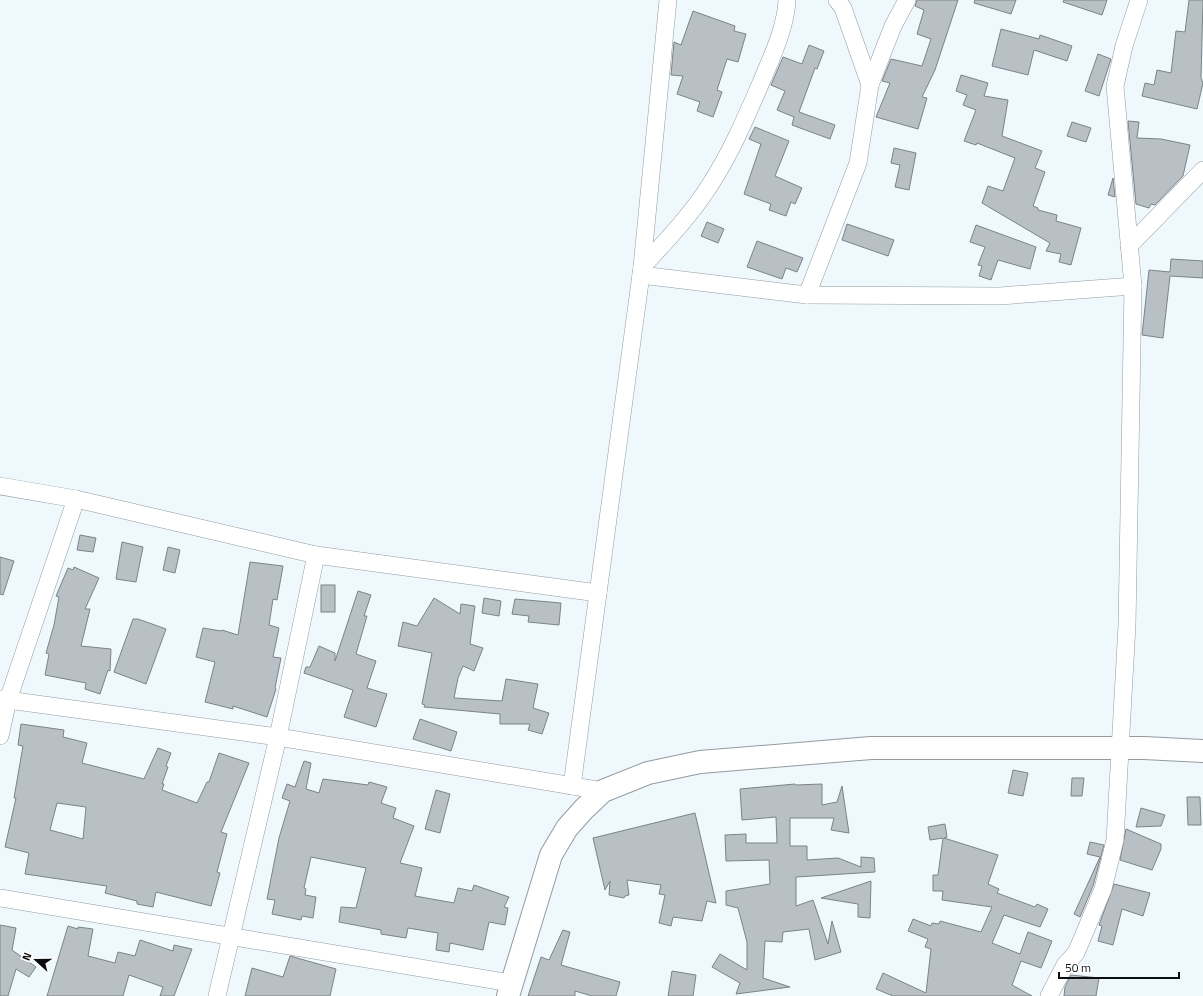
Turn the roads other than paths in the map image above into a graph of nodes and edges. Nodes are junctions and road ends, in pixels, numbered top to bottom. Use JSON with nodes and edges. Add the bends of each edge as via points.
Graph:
{"nodes":[{"id":1,"x":668,"y":0,"type":"edge"},
{"id":2,"x":837,"y":0,"type":"edge"},
{"id":3,"x":907,"y":0,"type":"edge"},
{"id":4,"x":1139,"y":0,"type":"edge"},
{"id":5,"x":790,"y":4,"type":"edge"},
{"id":6,"x":870,"y":85,"type":"junction"},
{"id":7,"x":1203,"y":170,"type":"edge"},
{"id":8,"x":1129,"y":246,"type":"junction"},
{"id":9,"x":642,"y":271,"type":"junction"},
{"id":10,"x":1133,"y":286,"type":"junction"},
{"id":11,"x":807,"y":295,"type":"junction"},
{"id":12,"x":0,"y":486,"type":"edge"},
{"id":13,"x":76,"y":499,"type":"junction"},
{"id":14,"x":316,"y":555,"type":"junction"},
{"id":15,"x":598,"y":593,"type":"junction"},
{"id":16,"x":4,"y":700,"type":"edge"},
{"id":17,"x":0,"y":736,"type":"edge"},
{"id":18,"x":278,"y":737,"type":"junction"},
{"id":19,"x":1121,"y":748,"type":"junction"},
{"id":20,"x":1203,"y":751,"type":"edge"},
{"id":21,"x":572,"y":786,"type":"junction"},
{"id":22,"x":603,"y":791,"type":"junction"},
{"id":23,"x":0,"y":898,"type":"edge"},
{"id":24,"x":230,"y":936,"type":"junction"},
{"id":25,"x":510,"y":989,"type":"edge"},
{"id":26,"x":217,"y":996,"type":"edge"},
{"id":27,"x":1049,"y":996,"type":"edge"}],
"edges":[{"from":1,"to":9,"type":"street"},
{"from":2,"to":6,"type":"street","via":[[843,8]]},
{"from":3,"to":6,"type":"street","via":[[893,26]]},
{"from":4,"to":8,"type":"street","via":[[1124,46],[1115,86]]},
{"from":5,"to":9,"type":"street","via":[[770,61],[729,152],[691,212]]},
{"from":6,"to":11,"type":"street","via":[[858,163]]},
{"from":7,"to":8,"type":"street"},
{"from":8,"to":10,"type":"street"},
{"from":9,"to":11,"type":"street"},
{"from":9,"to":15,"type":"street"},
{"from":10,"to":11,"type":"street","via":[[1000,296]]},
{"from":10,"to":19,"type":"street","via":[[1130,520]]},
{"from":12,"to":13,"type":"street"},
{"from":13,"to":14,"type":"street"},
{"from":13,"to":16,"type":"street"},
{"from":14,"to":15,"type":"street"},
{"from":14,"to":18,"type":"street"},
{"from":15,"to":21,"type":"street"},
{"from":16,"to":17,"type":"street"},
{"from":16,"to":18,"type":"street"},
{"from":18,"to":21,"type":"street"},
{"from":18,"to":24,"type":"street"},
{"from":19,"to":20,"type":"street"},
{"from":19,"to":22,"type":"street","via":[[856,749],[700,762],[648,773]]},
{"from":19,"to":27,"type":"street","via":[[1115,840],[1103,889],[1076,953],[1065,965]]},
{"from":21,"to":22,"type":"street"},
{"from":22,"to":25,"type":"street","via":[[567,828],[551,855]]},
{"from":23,"to":24,"type":"street"},
{"from":24,"to":25,"type":"street"},
{"from":24,"to":26,"type":"street"}]}
